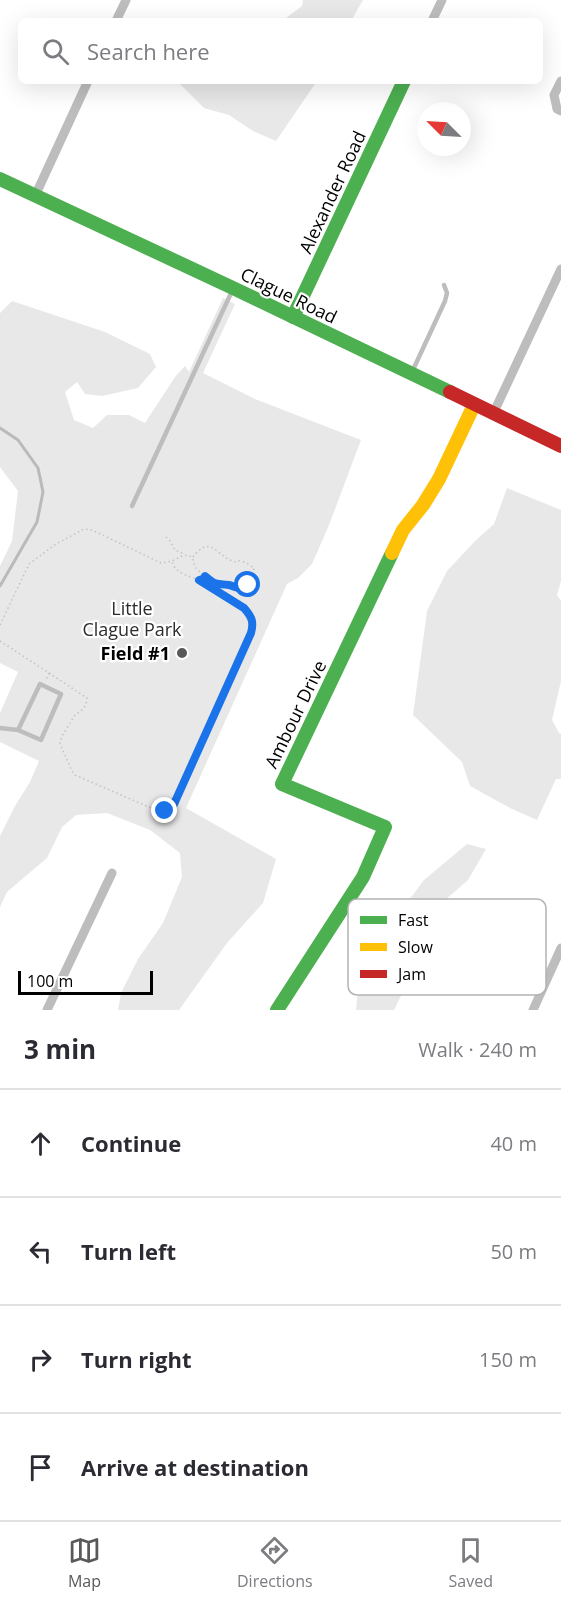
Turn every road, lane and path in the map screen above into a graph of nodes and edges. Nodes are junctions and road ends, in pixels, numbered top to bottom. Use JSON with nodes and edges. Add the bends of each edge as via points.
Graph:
{"nodes":[{"id":1,"x":126,"y":0,"type":"edge"},
{"id":2,"x":442,"y":0,"type":"edge"},
{"id":3,"x":117,"y":18,"type":"edge"},
{"id":4,"x":433,"y":18,"type":"edge"},
{"id":5,"x":561,"y":81,"type":"edge"},
{"id":6,"x":87,"y":84,"type":"edge"},
{"id":7,"x":403,"y":84,"type":"edge"},
{"id":8,"x":561,"y":111,"type":"edge"},
{"id":9,"x":0,"y":179,"type":"edge"},
{"id":10,"x":35,"y":196,"type":"junction"},
{"id":11,"x":561,"y":269,"type":"edge"},
{"id":12,"x":444,"y":285,"type":"dead end"},
{"id":13,"x":233,"y":288,"type":"junction"},
{"id":14,"x":293,"y":317,"type":"junction"},
{"id":15,"x":411,"y":374,"type":"junction"},
{"id":16,"x":474,"y":405,"type":"junction"},
{"id":17,"x":494,"y":414,"type":"junction"},
{"id":18,"x":561,"y":446,"type":"edge"},
{"id":19,"x":132,"y":506,"type":"dead end"},
{"id":20,"x":165,"y":537,"type":"dead end"},
{"id":21,"x":186,"y":556,"type":"junction"},
{"id":22,"x":192,"y":558,"type":"junction"},
{"id":23,"x":172,"y":561,"type":"junction"},
{"id":24,"x":205,"y":576,"type":"junction"},
{"id":25,"x":199,"y":580,"type":"junction"},
{"id":26,"x":0,"y":625,"type":"edge"},
{"id":27,"x":0,"y":641,"type":"edge"},
{"id":28,"x":50,"y":673,"type":"junction"},
{"id":29,"x":46,"y":681,"type":"dead end"},
{"id":30,"x":0,"y":728,"type":"edge"},
{"id":31,"x":18,"y":730,"type":"junction"},
{"id":32,"x":112,"y":873,"type":"dead end"},
{"id":33,"x":349,"y":899,"type":"edge"},
{"id":34,"x":348,"y":901,"type":"edge"},
{"id":35,"x":561,"y":948,"type":"edge"},
{"id":36,"x":546,"y":981,"type":"edge"},
{"id":37,"x":540,"y":995,"type":"edge"},
{"id":38,"x":47,"y":1010,"type":"edge"},
{"id":39,"x":277,"y":1010,"type":"edge"},
{"id":40,"x":533,"y":1010,"type":"edge"}],
"edges":[{"from":1,"to":3,"type":"street"},
{"from":2,"to":4,"type":"street"},
{"from":5,"to":8,"type":"street","via":[[555,95],[557,109]]},
{"from":6,"to":10,"type":"street"},
{"from":7,"to":14,"type":"street","name":"Alexander Road"},
{"from":9,"to":10,"type":"street","name":"Clague Road"},
{"from":10,"to":13,"type":"street","name":"Clague Road"},
{"from":11,"to":17,"type":"street"},
{"from":12,"to":15,"type":"lane","via":[[446,300]]},
{"from":13,"to":14,"type":"street","name":"Clague Road"},
{"from":13,"to":19,"type":"lane"},
{"from":14,"to":15,"type":"street","name":"Clague Road"},
{"from":15,"to":16,"type":"street","name":"Clague Road"},
{"from":16,"to":17,"type":"street","name":"Clague Road"},
{"from":16,"to":33,"type":"street","name":"Ambour Drive","via":[[439,478],[403,530],[282,784],[385,827]]},
{"from":17,"to":18,"type":"street","name":"Clague Road"},
{"from":20,"to":21,"type":"path"},
{"from":21,"to":22,"type":"path"},
{"from":21,"to":23,"type":"path"},
{"from":22,"to":24,"type":"path"},
{"from":22,"to":24,"type":"path","via":[[203,546],[254,568],[252,581],[242,589],[220,586]]},
{"from":23,"to":25,"type":"path","via":[[177,571]]},
{"from":23,"to":26,"type":"path","via":[[161,563],[84,529],[29,564]]},
{"from":24,"to":25,"type":"path"},
{"from":25,"to":28,"type":"path","via":[[244,608],[253,625],[171,808],[161,812],[75,775],[60,744],[87,698]]},
{"from":27,"to":28,"type":"path"},
{"from":28,"to":29,"type":"path"},
{"from":30,"to":31,"type":"lane"},
{"from":31,"to":31,"type":"lane","via":[[40,684],[61,694],[41,740]]},
{"from":32,"to":38,"type":"street"},
{"from":34,"to":39,"type":"street","name":"Ambour Drive"},
{"from":35,"to":36,"type":"street"},
{"from":37,"to":40,"type":"street"}]}
